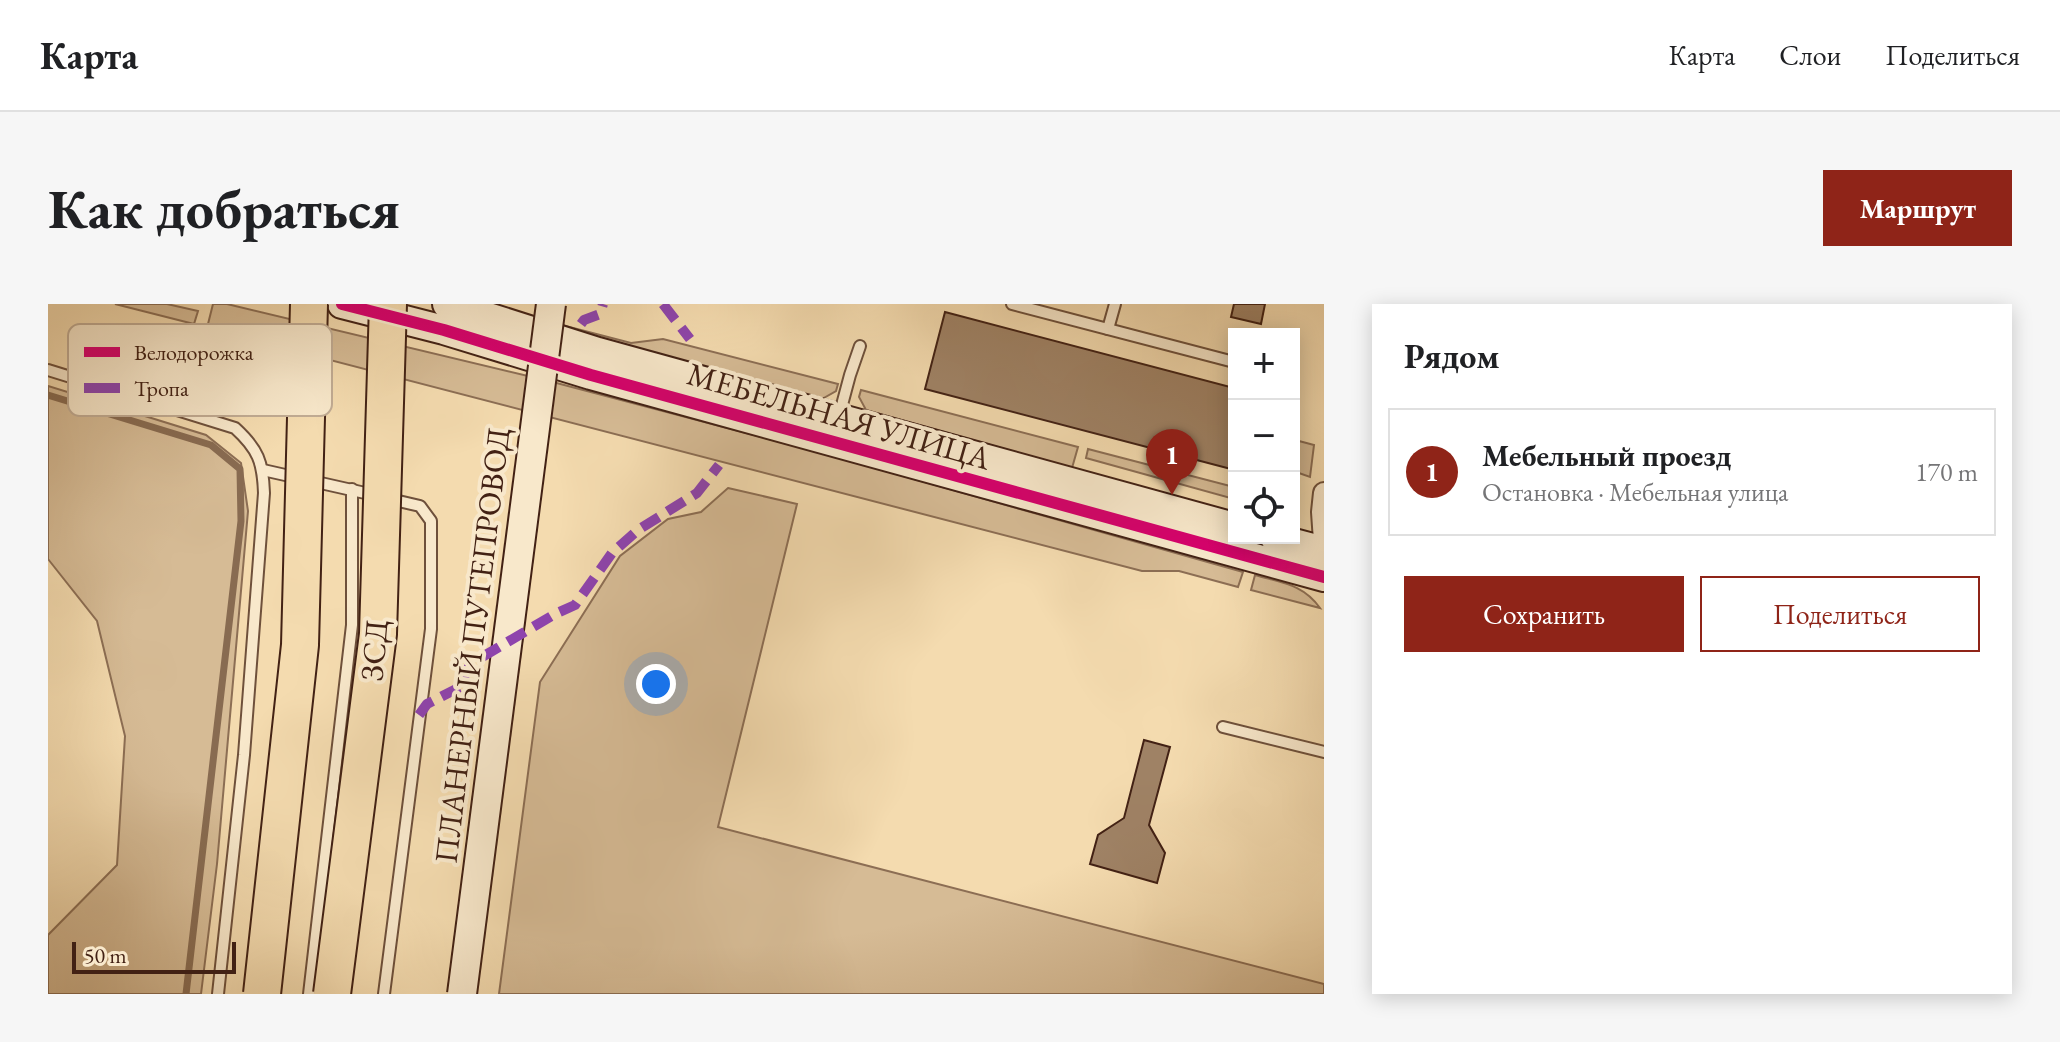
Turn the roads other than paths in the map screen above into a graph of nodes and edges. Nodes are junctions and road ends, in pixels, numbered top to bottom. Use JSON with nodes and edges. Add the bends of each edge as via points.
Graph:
{"nodes":[{"id":1,"x":309,"y":304,"type":"edge"},
{"id":2,"x":342,"y":304,"type":"edge"},
{"id":3,"x":388,"y":304,"type":"edge"},
{"id":4,"x":447,"y":304,"type":"edge"},
{"id":5,"x":551,"y":304,"type":"edge"},
{"id":6,"x":1012,"y":304,"type":"edge"},
{"id":7,"x":1115,"y":304,"type":"edge"},
{"id":8,"x":308,"y":324,"type":"edge"},
{"id":9,"x":1108,"y":329,"type":"junction"},
{"id":10,"x":860,"y":346,"type":"dead end"},
{"id":11,"x":1228,"y":360,"type":"edge"},
{"id":12,"x":48,"y":370,"type":"edge"},
{"id":13,"x":68,"y":376,"type":"edge"},
{"id":14,"x":196,"y":416,"type":"edge"},
{"id":15,"x":306,"y":416,"type":"edge"},
{"id":16,"x":835,"y":429,"type":"junction"},
{"id":17,"x":263,"y":470,"type":"junction"},
{"id":18,"x":352,"y":489,"type":"junction"},
{"id":19,"x":1324,"y":493,"type":"edge"},
{"id":20,"x":1228,"y":526,"type":"edge"},
{"id":21,"x":1324,"y":541,"type":"edge"},
{"id":22,"x":1298,"y":544,"type":"edge"},
{"id":23,"x":1324,"y":551,"type":"edge"},
{"id":24,"x":1324,"y":577,"type":"edge"},
{"id":25,"x":1223,"y":727,"type":"dead end"},
{"id":26,"x":1324,"y":752,"type":"edge"},
{"id":27,"x":218,"y":994,"type":"edge"},
{"id":28,"x":262,"y":994,"type":"edge"},
{"id":29,"x":309,"y":994,"type":"edge"},
{"id":30,"x":332,"y":994,"type":"edge"},
{"id":31,"x":384,"y":994,"type":"edge"},
{"id":32,"x":462,"y":994,"type":"edge"}],
"edges":[{"from":1,"to":8,"type":"highway","bridge":true},
{"from":2,"to":16,"type":"street","name":"МЕБЕЛЬНАЯ УЛИЦА","via":[[591,375]]},
{"from":3,"to":30,"type":"highway","name":"ЗСД","bridge":true,"via":[[378,634]]},
{"from":4,"to":16,"type":"street","name":"МЕБЕЛЬНАЯ УЛИЦА"},
{"from":5,"to":32,"type":"street","name":"ПЛАНЕРНЫЙ ПУТЕПРОВОД","bridge":true},
{"from":6,"to":9,"type":"lane"},
{"from":7,"to":9,"type":"lane"},
{"from":9,"to":11,"type":"lane"},
{"from":10,"to":16,"type":"lane"},
{"from":12,"to":13,"type":"lane"},
{"from":14,"to":17,"type":"lane","via":[[235,428],[250,442]]},
{"from":15,"to":28,"type":"highway","bridge":true,"via":[[300,645]]},
{"from":16,"to":20,"type":"street","name":"МЕБЕЛЬНАЯ УЛИЦА"},
{"from":16,"to":24,"type":"street","name":"МЕБЕЛЬНАЯ УЛИЦА"},
{"from":17,"to":18,"type":"lane"},
{"from":17,"to":27,"type":"lane","via":[[244,755]]},
{"from":18,"to":29,"type":"lane","via":[[352,625]]},
{"from":18,"to":31,"type":"lane","via":[[420,506],[431,521],[431,629]]},
{"from":19,"to":21,"type":"street"},
{"from":22,"to":23,"type":"street"},
{"from":25,"to":26,"type":"lane"}]}
